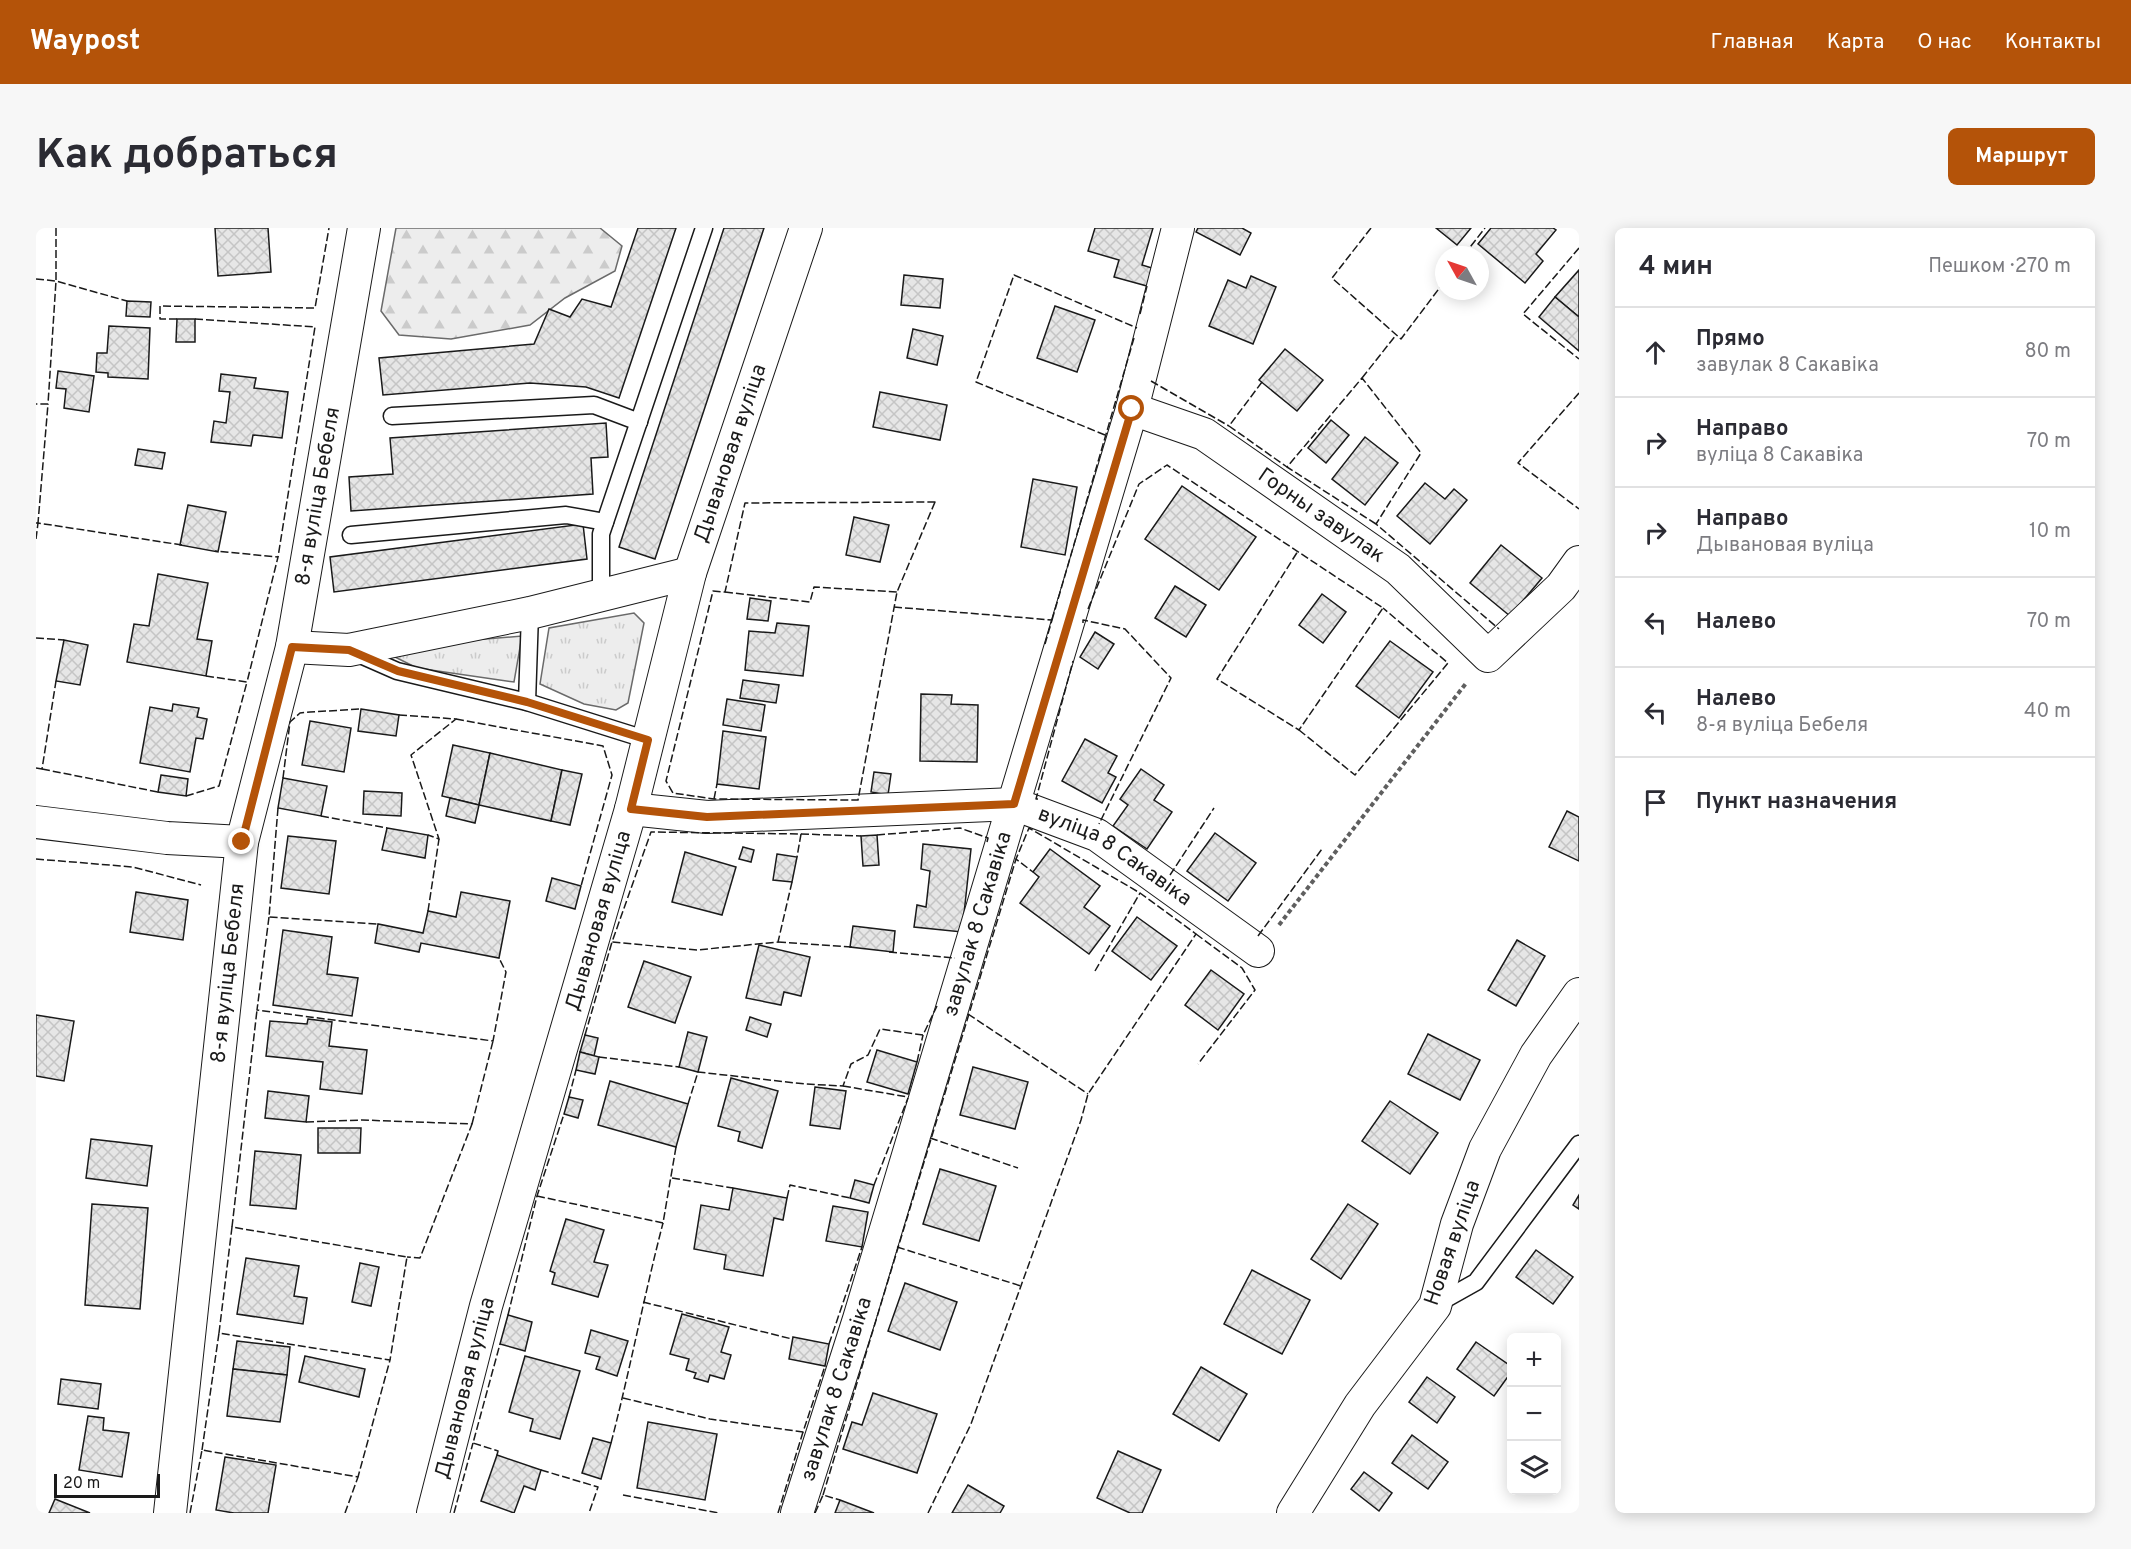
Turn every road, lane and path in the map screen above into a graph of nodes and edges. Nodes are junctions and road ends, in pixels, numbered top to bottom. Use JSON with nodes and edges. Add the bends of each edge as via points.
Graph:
{"nodes":[{"id":1,"x":364,"y":228,"type":"edge"},
{"id":2,"x":704,"y":228,"type":"edge"},
{"id":3,"x":807,"y":228,"type":"edge"},
{"id":4,"x":1178,"y":228,"type":"edge"},
{"id":5,"x":1132,"y":409,"type":"junction"},
{"id":6,"x":392,"y":416,"type":"dead end"},
{"id":7,"x":639,"y":422,"type":"junction"},
{"id":8,"x":605,"y":522,"type":"junction"},
{"id":9,"x":351,"y":535,"type":"dead end"},
{"id":10,"x":1579,"y":562,"type":"edge"},
{"id":11,"x":690,"y":573,"type":"junction"},
{"id":12,"x":601,"y":594,"type":"junction"},
{"id":13,"x":530,"y":613,"type":"junction"},
{"id":14,"x":292,"y":647,"type":"junction"},
{"id":15,"x":349,"y":650,"type":"junction"},
{"id":16,"x":1488,"y":656,"type":"junction"},
{"id":17,"x":527,"y":702,"type":"junction"},
{"id":18,"x":648,"y":740,"type":"junction"},
{"id":19,"x":1014,"y":804,"type":"junction"},
{"id":20,"x":631,"y":809,"type":"junction"},
{"id":21,"x":36,"y":822,"type":"edge"},
{"id":22,"x":242,"y":842,"type":"junction"},
{"id":23,"x":1258,"y":951,"type":"joint"},
{"id":24,"x":1579,"y":994,"type":"edge"},
{"id":25,"x":1579,"y":1144,"type":"edge"},
{"id":26,"x":1435,"y":1306,"type":"junction"},
{"id":27,"x":170,"y":1513,"type":"edge"},
{"id":28,"x":434,"y":1513,"type":"edge"},
{"id":29,"x":797,"y":1513,"type":"edge"},
{"id":30,"x":1293,"y":1513,"type":"edge"}],
"edges":[{"from":1,"to":14,"type":"street","name":"8-я вуліца Бебеля"},
{"from":2,"to":7,"type":"lane"},
{"from":3,"to":11,"type":"street","name":"Дывановая вуліца"},
{"from":4,"to":5,"type":"street","name":"завулак 8 Сакавіка"},
{"from":5,"to":16,"type":"street","name":"Горны завулак","via":[[1204,434],[1398,569]]},
{"from":5,"to":19,"type":"street","name":"завулак 8 Сакавіка"},
{"from":6,"to":7,"type":"lane","via":[[594,405]]},
{"from":7,"to":8,"type":"lane"},
{"from":8,"to":9,"type":"lane","via":[[566,515]]},
{"from":8,"to":12,"type":"lane","via":[[601,534]]},
{"from":10,"to":16,"type":"street","via":[[1561,587]]},
{"from":11,"to":12,"type":"street"},
{"from":11,"to":18,"type":"street","name":"Дывановая вуліца"},
{"from":12,"to":13,"type":"street"},
{"from":13,"to":15,"type":"street"},
{"from":13,"to":17,"type":"lane"},
{"from":14,"to":15,"type":"street"},
{"from":14,"to":22,"type":"street","name":"8-я вуліца Бебеля"},
{"from":15,"to":17,"type":"lane","via":[[398,671]]},
{"from":16,"to":23,"type":"path"},
{"from":17,"to":18,"type":"lane"},
{"from":18,"to":20,"type":"street","name":"Дывановая вуліца"},
{"from":19,"to":20,"type":"street","name":"вуліца 8 Сакавіка","via":[[707,817]]},
{"from":19,"to":23,"type":"street","name":"вуліца 8 Сакавіка","via":[[1097,835]]},
{"from":19,"to":29,"type":"street","name":"завулак 8 Сакавіка"},
{"from":20,"to":28,"type":"street","name":"Дывановая вуліца","via":[[486,1306]]},
{"from":21,"to":22,"type":"street","via":[[167,838]]},
{"from":22,"to":27,"type":"street","name":"8-я вуліца Бебеля"},
{"from":24,"to":26,"type":"street","name":"Новая вуліца","via":[[1536,1055],[1485,1149],[1457,1224]]},
{"from":25,"to":26,"type":"lane","via":[[1476,1282]]},
{"from":26,"to":30,"type":"street","name":"Новая вуліца","via":[[1360,1405]]}]}
